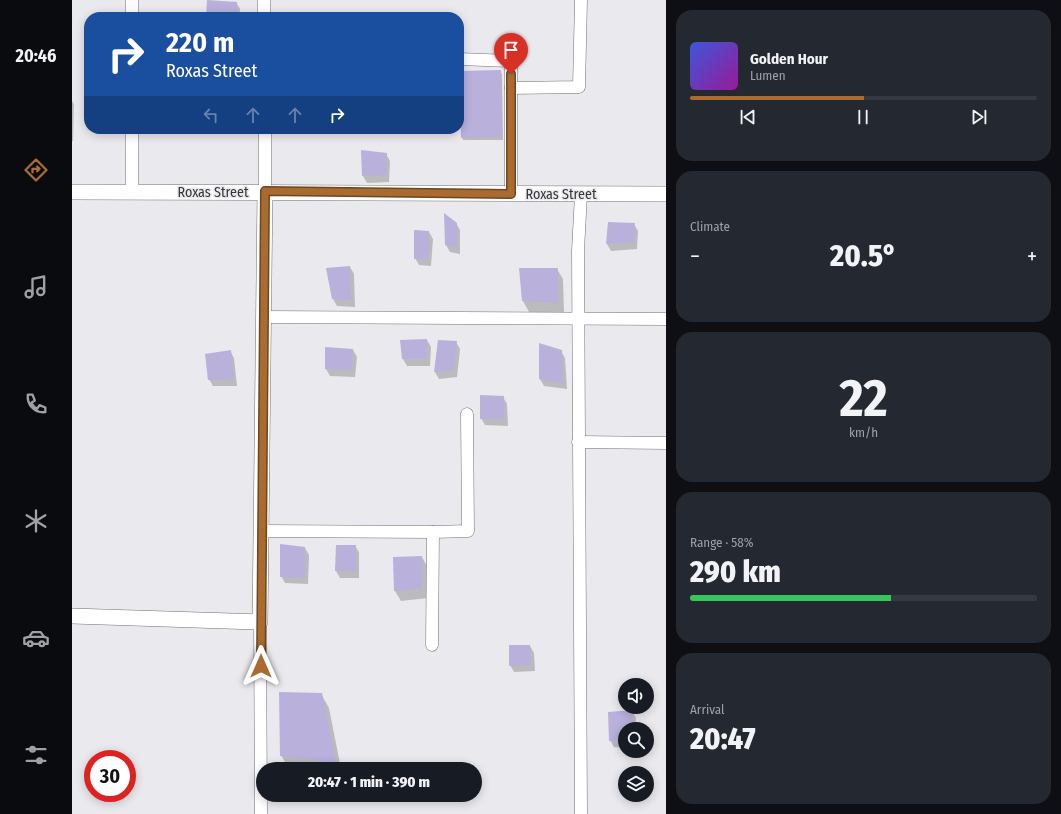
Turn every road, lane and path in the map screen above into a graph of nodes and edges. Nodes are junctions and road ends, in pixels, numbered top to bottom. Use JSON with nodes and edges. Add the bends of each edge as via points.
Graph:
{"nodes":[{"id":1,"x":132,"y":0,"type":"edge"},
{"id":2,"x":264,"y":0,"type":"edge"},
{"id":3,"x":581,"y":0,"type":"edge"},
{"id":4,"x":132,"y":12,"type":"edge"},
{"id":5,"x":264,"y":12,"type":"edge"},
{"id":6,"x":464,"y":59,"type":"edge"},
{"id":7,"x":511,"y":88,"type":"junction"},
{"id":8,"x":132,"y":134,"type":"edge"},
{"id":9,"x":264,"y":134,"type":"edge"},
{"id":10,"x":265,"y":191,"type":"junction"},
{"id":11,"x":72,"y":192,"type":"edge"},
{"id":12,"x":132,"y":192,"type":"junction"},
{"id":13,"x":511,"y":194,"type":"junction"},
{"id":14,"x":581,"y":194,"type":"junction"},
{"id":15,"x":666,"y":194,"type":"edge"},
{"id":16,"x":263,"y":317,"type":"junction"},
{"id":17,"x":578,"y":318,"type":"junction"},
{"id":18,"x":666,"y":319,"type":"edge"},
{"id":19,"x":467,"y":414,"type":"dead end"},
{"id":20,"x":578,"y":442,"type":"junction"},
{"id":21,"x":666,"y":443,"type":"edge"},
{"id":22,"x":262,"y":531,"type":"junction"},
{"id":23,"x":433,"y":532,"type":"junction"},
{"id":24,"x":72,"y":616,"type":"edge"},
{"id":25,"x":260,"y":622,"type":"junction"},
{"id":26,"x":432,"y":645,"type":"dead end"},
{"id":27,"x":261,"y":814,"type":"edge"},
{"id":28,"x":581,"y":814,"type":"edge"}],
"edges":[{"from":1,"to":4,"type":"street"},
{"from":2,"to":5,"type":"street"},
{"from":3,"to":7,"type":"street","via":[[579,87]]},
{"from":6,"to":7,"type":"street","via":[[511,61]]},
{"from":7,"to":13,"type":"street"},
{"from":8,"to":12,"type":"street"},
{"from":9,"to":10,"type":"street"},
{"from":10,"to":12,"type":"street","name":"Roxas Street"},
{"from":10,"to":13,"type":"street","name":"Roxas Street"},
{"from":10,"to":16,"type":"street"},
{"from":11,"to":12,"type":"street","name":"Roxas Street"},
{"from":13,"to":14,"type":"street","name":"Roxas Street"},
{"from":14,"to":15,"type":"street","name":"Roxas Street"},
{"from":14,"to":17,"type":"street"},
{"from":16,"to":17,"type":"street"},
{"from":16,"to":22,"type":"street"},
{"from":17,"to":18,"type":"street"},
{"from":17,"to":20,"type":"street"},
{"from":19,"to":23,"type":"street","via":[[468,531]]},
{"from":20,"to":21,"type":"street"},
{"from":20,"to":28,"type":"street"},
{"from":22,"to":23,"type":"street"},
{"from":22,"to":25,"type":"street"},
{"from":23,"to":26,"type":"street"},
{"from":24,"to":25,"type":"street"},
{"from":25,"to":27,"type":"street"}]}
